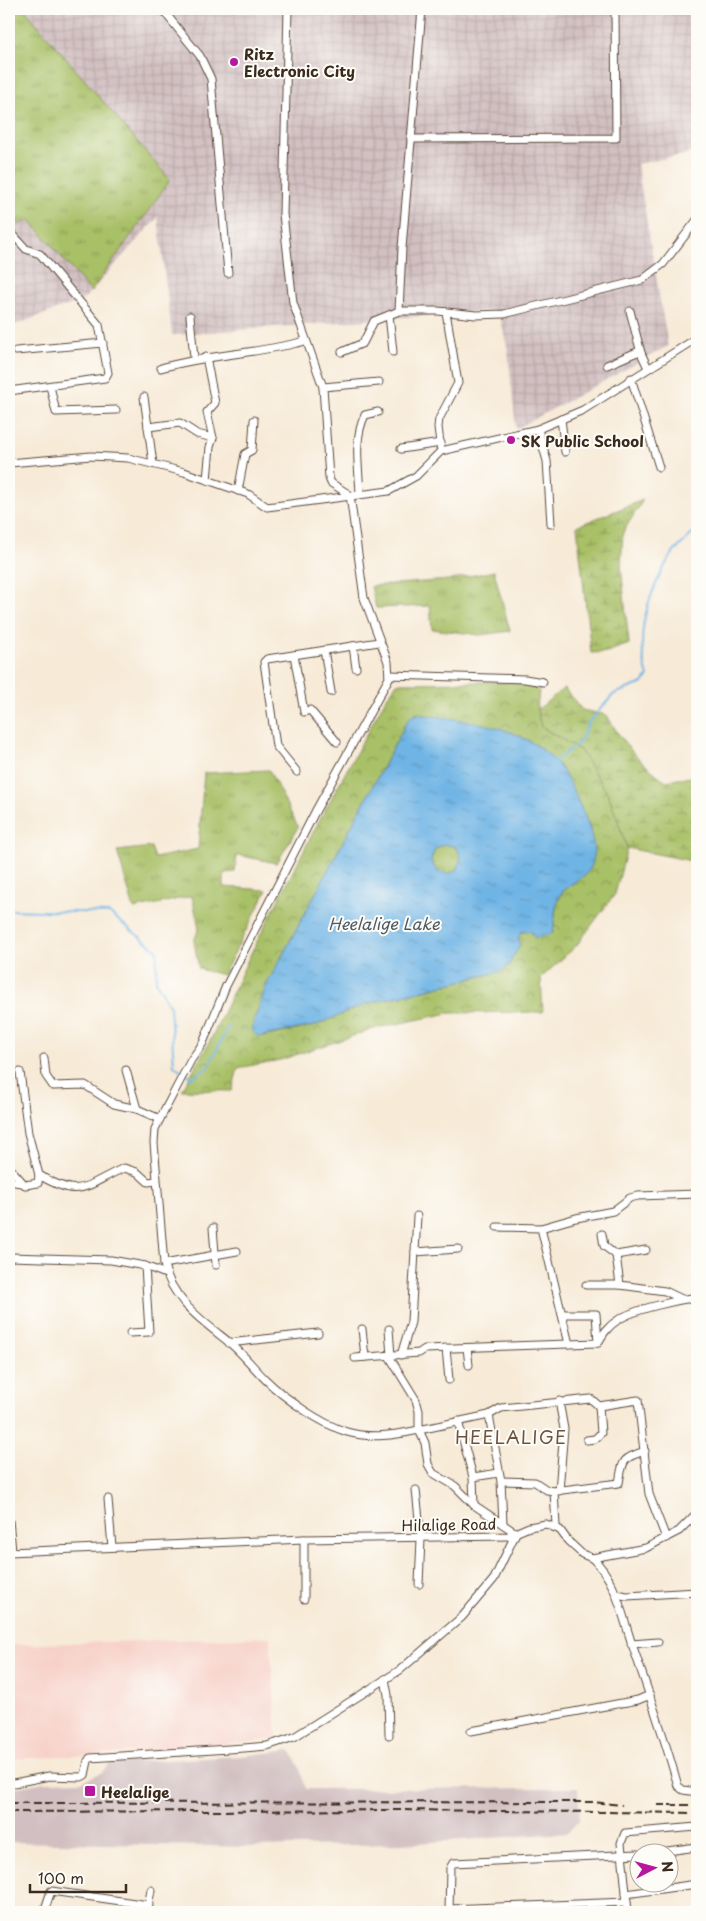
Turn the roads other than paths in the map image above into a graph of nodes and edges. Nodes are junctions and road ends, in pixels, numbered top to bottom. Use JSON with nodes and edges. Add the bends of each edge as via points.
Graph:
{"nodes":[{"id":1,"x":162,"y":9,"type":"edge"},
{"id":2,"x":288,"y":9,"type":"edge"},
{"id":3,"x":422,"y":9,"type":"edge"},
{"id":4,"x":615,"y":9,"type":"edge"},
{"id":5,"x":412,"y":139,"type":"junction"},
{"id":6,"x":697,"y":220,"type":"edge"},
{"id":7,"x":9,"y":230,"type":"edge"},
{"id":8,"x":228,"y":273,"type":"dead end"},
{"id":9,"x":399,"y":311,"type":"junction"},
{"id":10,"x":630,"y":311,"type":"dead end"},
{"id":11,"x":446,"y":312,"type":"junction"},
{"id":12,"x":190,"y":316,"type":"dead end"},
{"id":13,"x":389,"y":316,"type":"junction"},
{"id":14,"x":697,"y":338,"type":"edge"},
{"id":15,"x":305,"y":341,"type":"junction"},
{"id":16,"x":103,"y":343,"type":"junction"},
{"id":17,"x":16,"y":351,"type":"dead end"},
{"id":18,"x":342,"y":352,"type":"dead end"},
{"id":19,"x":393,"y":352,"type":"dead end"},
{"id":20,"x":641,"y":353,"type":"junction"},
{"id":21,"x":206,"y":357,"type":"junction"},
{"id":22,"x":194,"y":358,"type":"junction"},
{"id":23,"x":607,"y":365,"type":"dead end"},
{"id":24,"x":161,"y":368,"type":"dead end"},
{"id":25,"x":648,"y":368,"type":"junction"},
{"id":26,"x":631,"y":378,"type":"junction"},
{"id":27,"x":379,"y":382,"type":"dead end"},
{"id":28,"x":50,"y":386,"type":"junction"},
{"id":29,"x":323,"y":387,"type":"junction"},
{"id":30,"x":9,"y":391,"type":"edge"},
{"id":31,"x":144,"y":397,"type":"dead end"},
{"id":32,"x":116,"y":410,"type":"dead end"},
{"id":33,"x":378,"y":412,"type":"dead end"},
{"id":34,"x":561,"y":419,"type":"junction"},
{"id":35,"x":254,"y":420,"type":"dead end"},
{"id":36,"x":148,"y":427,"type":"junction"},
{"id":37,"x":538,"y":429,"type":"junction"},
{"id":38,"x":213,"y":438,"type":"junction"},
{"id":39,"x":441,"y":447,"type":"junction"},
{"id":40,"x":402,"y":449,"type":"dead end"},
{"id":41,"x":565,"y":452,"type":"dead end"},
{"id":42,"x":9,"y":464,"type":"edge"},
{"id":43,"x":153,"y":464,"type":"junction"},
{"id":44,"x":659,"y":467,"type":"dead end"},
{"id":45,"x":207,"y":480,"type":"junction"},
{"id":46,"x":238,"y":491,"type":"junction"},
{"id":47,"x":360,"y":494,"type":"junction"},
{"id":48,"x":350,"y":495,"type":"junction"},
{"id":49,"x":551,"y":524,"type":"dead end"},
{"id":50,"x":379,"y":642,"type":"junction"},
{"id":51,"x":353,"y":646,"type":"junction"},
{"id":52,"x":324,"y":650,"type":"junction"},
{"id":53,"x":294,"y":655,"type":"junction"},
{"id":54,"x":356,"y":668,"type":"dead end"},
{"id":55,"x":389,"y":675,"type":"junction"},
{"id":56,"x":543,"y":682,"type":"dead end"},
{"id":57,"x":331,"y":692,"type":"dead end"},
{"id":58,"x":337,"y":742,"type":"dead end"},
{"id":59,"x":297,"y":772,"type":"dead end"},
{"id":60,"x":44,"y":1058,"type":"dead end"},
{"id":61,"x":126,"y":1070,"type":"dead end"},
{"id":62,"x":20,"y":1072,"type":"dead end"},
{"id":63,"x":137,"y":1109,"type":"junction"},
{"id":64,"x":160,"y":1119,"type":"junction"},
{"id":65,"x":9,"y":1167,"type":"edge"},
{"id":66,"x":39,"y":1175,"type":"junction"},
{"id":67,"x":9,"y":1181,"type":"edge"},
{"id":68,"x":156,"y":1181,"type":"junction"},
{"id":69,"x":21,"y":1183,"type":"junction"},
{"id":70,"x":697,"y":1194,"type":"edge"},
{"id":71,"x":417,"y":1216,"type":"dead end"},
{"id":72,"x":497,"y":1227,"type":"dead end"},
{"id":73,"x":213,"y":1228,"type":"dead end"},
{"id":74,"x":541,"y":1228,"type":"junction"},
{"id":75,"x":602,"y":1234,"type":"dead end"},
{"id":76,"x":458,"y":1250,"type":"dead end"},
{"id":77,"x":646,"y":1250,"type":"dead end"},
{"id":78,"x":237,"y":1251,"type":"dead end"},
{"id":79,"x":415,"y":1252,"type":"junction"},
{"id":80,"x":215,"y":1254,"type":"junction"},
{"id":81,"x":616,"y":1255,"type":"junction"},
{"id":82,"x":9,"y":1257,"type":"edge"},
{"id":83,"x":164,"y":1264,"type":"junction"},
{"id":84,"x":216,"y":1265,"type":"dead end"},
{"id":85,"x":145,"y":1266,"type":"junction"},
{"id":86,"x":166,"y":1274,"type":"junction"},
{"id":87,"x":586,"y":1285,"type":"dead end"},
{"id":88,"x":620,"y":1285,"type":"junction"},
{"id":89,"x":697,"y":1297,"type":"edge"},
{"id":90,"x":682,"y":1299,"type":"junction"},
{"id":91,"x":562,"y":1314,"type":"junction"},
{"id":92,"x":362,"y":1329,"type":"dead end"},
{"id":93,"x":389,"y":1329,"type":"dead end"},
{"id":94,"x":130,"y":1333,"type":"dead end"},
{"id":95,"x":318,"y":1333,"type":"dead end"},
{"id":96,"x":229,"y":1342,"type":"junction"},
{"id":97,"x":569,"y":1344,"type":"junction"},
{"id":98,"x":598,"y":1344,"type":"junction"},
{"id":99,"x":446,"y":1348,"type":"junction"},
{"id":100,"x":467,"y":1348,"type":"junction"},
{"id":101,"x":401,"y":1355,"type":"junction"},
{"id":102,"x":390,"y":1356,"type":"junction"},
{"id":103,"x":365,"y":1357,"type":"junction"},
{"id":104,"x":355,"y":1358,"type":"dead end"},
{"id":105,"x":469,"y":1365,"type":"dead end"},
{"id":106,"x":449,"y":1380,"type":"dead end"},
{"id":107,"x":559,"y":1401,"type":"junction"},
{"id":108,"x":599,"y":1406,"type":"junction"},
{"id":109,"x":490,"y":1415,"type":"junction"},
{"id":110,"x":458,"y":1421,"type":"junction"},
{"id":111,"x":419,"y":1430,"type":"junction"},
{"id":112,"x":587,"y":1440,"type":"dead end"},
{"id":113,"x":645,"y":1451,"type":"junction"},
{"id":114,"x":499,"y":1473,"type":"junction"},
{"id":115,"x":473,"y":1477,"type":"junction"},
{"id":116,"x":501,"y":1482,"type":"junction"},
{"id":117,"x":416,"y":1490,"type":"dead end"},
{"id":118,"x":556,"y":1491,"type":"junction"},
{"id":119,"x":108,"y":1499,"type":"dead end"},
{"id":120,"x":474,"y":1505,"type":"junction"},
{"id":121,"x":697,"y":1513,"type":"edge"},
{"id":122,"x":9,"y":1520,"type":"edge"},
{"id":123,"x":503,"y":1524,"type":"junction"},
{"id":124,"x":556,"y":1526,"type":"junction"},
{"id":125,"x":516,"y":1533,"type":"junction"},
{"id":126,"x":304,"y":1538,"type":"junction"},
{"id":127,"x":666,"y":1538,"type":"junction"},
{"id":128,"x":421,"y":1539,"type":"junction"},
{"id":129,"x":112,"y":1547,"type":"junction"},
{"id":130,"x":10,"y":1551,"type":"edge"},
{"id":131,"x":592,"y":1558,"type":"junction"},
{"id":132,"x":419,"y":1584,"type":"dead end"},
{"id":133,"x":697,"y":1592,"type":"edge"},
{"id":134,"x":616,"y":1594,"type":"junction"},
{"id":135,"x":304,"y":1599,"type":"dead end"},
{"id":136,"x":658,"y":1642,"type":"dead end"},
{"id":137,"x":631,"y":1644,"type":"junction"},
{"id":138,"x":385,"y":1679,"type":"junction"},
{"id":139,"x":650,"y":1695,"type":"junction"},
{"id":140,"x":471,"y":1731,"type":"dead end"},
{"id":141,"x":389,"y":1735,"type":"dead end"},
{"id":142,"x":9,"y":1784,"type":"edge"},
{"id":143,"x":697,"y":1792,"type":"edge"},
{"id":144,"x":697,"y":1827,"type":"edge"},
{"id":145,"x":697,"y":1847,"type":"edge"},
{"id":146,"x":678,"y":1850,"type":"edge"},
{"id":147,"x":628,"y":1855,"type":"edge"},
{"id":148,"x":623,"y":1856,"type":"junction"},
{"id":149,"x":697,"y":1884,"type":"edge"},
{"id":150,"x":151,"y":1890,"type":"dead end"},
{"id":151,"x":626,"y":1894,"type":"junction"},
{"id":152,"x":627,"y":1902,"type":"junction"},
{"id":153,"x":148,"y":1909,"type":"edge"},
{"id":154,"x":449,"y":1911,"type":"edge"},
{"id":155,"x":44,"y":1912,"type":"edge"},
{"id":156,"x":628,"y":1912,"type":"edge"}],
"edges":[{"from":1,"to":8,"type":"street","via":[[200,56],[211,79]]},
{"from":2,"to":15,"type":"street","via":[[283,214],[294,303]]},
{"from":3,"to":5,"type":"street"},
{"from":4,"to":5,"type":"street","via":[[616,138]]},
{"from":5,"to":9,"type":"street"},
{"from":6,"to":11,"type":"street","via":[[663,264],[642,280],[504,314]]},
{"from":7,"to":16,"type":"street","via":[[26,249],[40,254],[88,311],[99,326]]},
{"from":9,"to":11,"type":"street"},
{"from":9,"to":13,"type":"street"},
{"from":10,"to":20,"type":"street"},
{"from":11,"to":39,"type":"street","via":[[458,383],[439,419]]},
{"from":12,"to":22,"type":"street"},
{"from":13,"to":18,"type":"street","via":[[374,321],[363,343]]},
{"from":13,"to":19,"type":"street"},
{"from":14,"to":25,"type":"street"},
{"from":15,"to":21,"type":"street","via":[[276,349]]},
{"from":15,"to":29,"type":"street"},
{"from":16,"to":17,"type":"street"},
{"from":16,"to":28,"type":"street","via":[[108,377]]},
{"from":20,"to":23,"type":"street"},
{"from":20,"to":25,"type":"street"},
{"from":21,"to":22,"type":"street"},
{"from":21,"to":38,"type":"street","via":[[214,403],[207,412]]},
{"from":22,"to":24,"type":"street"},
{"from":25,"to":26,"type":"street"},
{"from":26,"to":34,"type":"street","via":[[583,410]]},
{"from":26,"to":44,"type":"street"},
{"from":27,"to":29,"type":"street"},
{"from":28,"to":30,"type":"street"},
{"from":28,"to":32,"type":"street","via":[[56,412]]},
{"from":29,"to":48,"type":"street","via":[[329,478],[331,484]]},
{"from":31,"to":36,"type":"street"},
{"from":33,"to":47,"type":"street","via":[[365,415],[359,428]]},
{"from":34,"to":37,"type":"street"},
{"from":34,"to":41,"type":"street"},
{"from":35,"to":46,"type":"street","via":[[252,450],[245,454]]},
{"from":36,"to":38,"type":"street","via":[[180,423],[197,434]]},
{"from":36,"to":43,"type":"street"},
{"from":37,"to":39,"type":"street"},
{"from":37,"to":49,"type":"street","via":[[547,461]]},
{"from":38,"to":45,"type":"street"},
{"from":39,"to":40,"type":"street"},
{"from":39,"to":47,"type":"street","via":[[416,476],[389,491]]},
{"from":42,"to":43,"type":"street","via":[[91,456],[128,458]]},
{"from":43,"to":45,"type":"street"},
{"from":45,"to":46,"type":"street"},
{"from":46,"to":48,"type":"street","via":[[267,507]]},
{"from":47,"to":48,"type":"street"},
{"from":48,"to":50,"type":"street","via":[[364,598]]},
{"from":50,"to":51,"type":"street"},
{"from":50,"to":55,"type":"street","via":[[388,662]]},
{"from":51,"to":52,"type":"street"},
{"from":51,"to":54,"type":"street"},
{"from":52,"to":53,"type":"street"},
{"from":52,"to":57,"type":"street"},
{"from":53,"to":58,"type":"street","via":[[304,712],[310,710]]},
{"from":53,"to":59,"type":"street","via":[[264,662],[276,746]]},
{"from":55,"to":56,"type":"street","via":[[526,678]]},
{"from":55,"to":64,"type":"street","via":[[384,692],[315,812],[226,986],[203,1043]]},
{"from":60,"to":63,"type":"street","via":[[46,1076],[53,1086],[85,1085],[114,1104]]},
{"from":61,"to":63,"type":"street"},
{"from":62,"to":66,"type":"street","via":[[28,1134]]},
{"from":63,"to":64,"type":"street"},
{"from":64,"to":68,"type":"street","via":[[154,1143]]},
{"from":65,"to":69,"type":"street"},
{"from":66,"to":68,"type":"street","via":[[67,1189],[90,1185],[124,1168],[137,1172],[148,1182]]},
{"from":66,"to":69,"type":"street","via":[[35,1185]]},
{"from":67,"to":69,"type":"street"},
{"from":68,"to":83,"type":"street"},
{"from":70,"to":74,"type":"street","via":[[638,1196],[613,1211]]},
{"from":71,"to":79,"type":"street"},
{"from":72,"to":74,"type":"street"},
{"from":73,"to":80,"type":"street"},
{"from":74,"to":91,"type":"street"},
{"from":75,"to":81,"type":"street","via":[[604,1246]]},
{"from":76,"to":79,"type":"street"},
{"from":77,"to":81,"type":"street"},
{"from":78,"to":80,"type":"street"},
{"from":79,"to":101,"type":"street","via":[[411,1322]]},
{"from":80,"to":83,"type":"street"},
{"from":80,"to":84,"type":"street"},
{"from":81,"to":88,"type":"street"},
{"from":82,"to":85,"type":"street","via":[[111,1260]]},
{"from":83,"to":86,"type":"street"},
{"from":85,"to":86,"type":"street"},
{"from":85,"to":94,"type":"street","via":[[149,1332]]},
{"from":86,"to":96,"type":"street","via":[[200,1322]]},
{"from":87,"to":88,"type":"street"},
{"from":88,"to":90,"type":"street","via":[[665,1291]]},
{"from":89,"to":90,"type":"street"},
{"from":90,"to":98,"type":"street","via":[[618,1319]]},
{"from":91,"to":97,"type":"street"},
{"from":91,"to":98,"type":"street","via":[[596,1314]]},
{"from":92,"to":103,"type":"street"},
{"from":93,"to":102,"type":"street"},
{"from":95,"to":96,"type":"street"},
{"from":96,"to":111,"type":"street","via":[[267,1381],[299,1407],[346,1432],[373,1436]]},
{"from":97,"to":98,"type":"street"},
{"from":97,"to":100,"type":"street"},
{"from":99,"to":100,"type":"street"},
{"from":99,"to":101,"type":"street"},
{"from":99,"to":106,"type":"street"},
{"from":100,"to":105,"type":"street"},
{"from":101,"to":102,"type":"street"},
{"from":102,"to":103,"type":"street"},
{"from":102,"to":111,"type":"street","via":[[416,1400]]},
{"from":103,"to":104,"type":"street"},
{"from":107,"to":108,"type":"street","via":[[591,1399]]},
{"from":107,"to":109,"type":"street","via":[[501,1408]]},
{"from":107,"to":118,"type":"street","via":[[564,1430]]},
{"from":108,"to":112,"type":"street","via":[[600,1433],[596,1439]]},
{"from":108,"to":113,"type":"street","via":[[638,1400]]},
{"from":109,"to":110,"type":"street"},
{"from":109,"to":114,"type":"street"},
{"from":110,"to":111,"type":"street"},
{"from":110,"to":115,"type":"street"},
{"from":111,"to":120,"type":"street","via":[[426,1443],[428,1464],[433,1473],[455,1486]]},
{"from":113,"to":118,"type":"street","via":[[624,1459],[619,1483]]},
{"from":113,"to":127,"type":"street","via":[[649,1494]]},
{"from":114,"to":115,"type":"street"},
{"from":114,"to":116,"type":"street"},
{"from":115,"to":120,"type":"street"},
{"from":116,"to":118,"type":"street","via":[[535,1482],[547,1490]]},
{"from":116,"to":123,"type":"street"},
{"from":117,"to":128,"type":"street"},
{"from":118,"to":124,"type":"street"},
{"from":119,"to":129,"type":"street"},
{"from":120,"to":123,"type":"street"},
{"from":121,"to":127,"type":"street"},
{"from":122,"to":130,"type":"street"},
{"from":123,"to":125,"type":"street"},
{"from":124,"to":125,"type":"street","name":"Hilalige Road","via":[[546,1524]]},
{"from":124,"to":131,"type":"street","via":[[582,1554]]},
{"from":125,"to":128,"type":"street","name":"Hilalige Road"},
{"from":125,"to":138,"type":"street","via":[[494,1579],[462,1617]]},
{"from":126,"to":128,"type":"street","name":"Hilalige Road"},
{"from":126,"to":129,"type":"street","name":"Hilalige Road"},
{"from":126,"to":135,"type":"street"},
{"from":127,"to":131,"type":"street","via":[[646,1548]]},
{"from":128,"to":132,"type":"street"},
{"from":129,"to":130,"type":"street","name":"Hilalige Road"},
{"from":131,"to":134,"type":"street","via":[[602,1567]]},
{"from":133,"to":134,"type":"street"},
{"from":134,"to":137,"type":"street"},
{"from":136,"to":137,"type":"street"},
{"from":137,"to":139,"type":"street"},
{"from":138,"to":141,"type":"street"},
{"from":138,"to":142,"type":"street","via":[[283,1742],[217,1751],[90,1758],[85,1775],[81,1777],[49,1776]]},
{"from":139,"to":140,"type":"street","via":[[638,1700]]},
{"from":139,"to":143,"type":"street","via":[[678,1786]]},
{"from":144,"to":148,"type":"street","via":[[625,1833],[621,1838]]},
{"from":145,"to":146,"type":"street"},
{"from":147,"to":148,"type":"street"},
{"from":148,"to":151,"type":"street"},
{"from":148,"to":154,"type":"street","via":[[452,1863]]},
{"from":149,"to":151,"type":"street"},
{"from":150,"to":153,"type":"street"},
{"from":151,"to":152,"type":"street"},
{"from":152,"to":154,"type":"street"},
{"from":152,"to":156,"type":"street"},
{"from":153,"to":155,"type":"street","via":[[51,1891]]}]}
